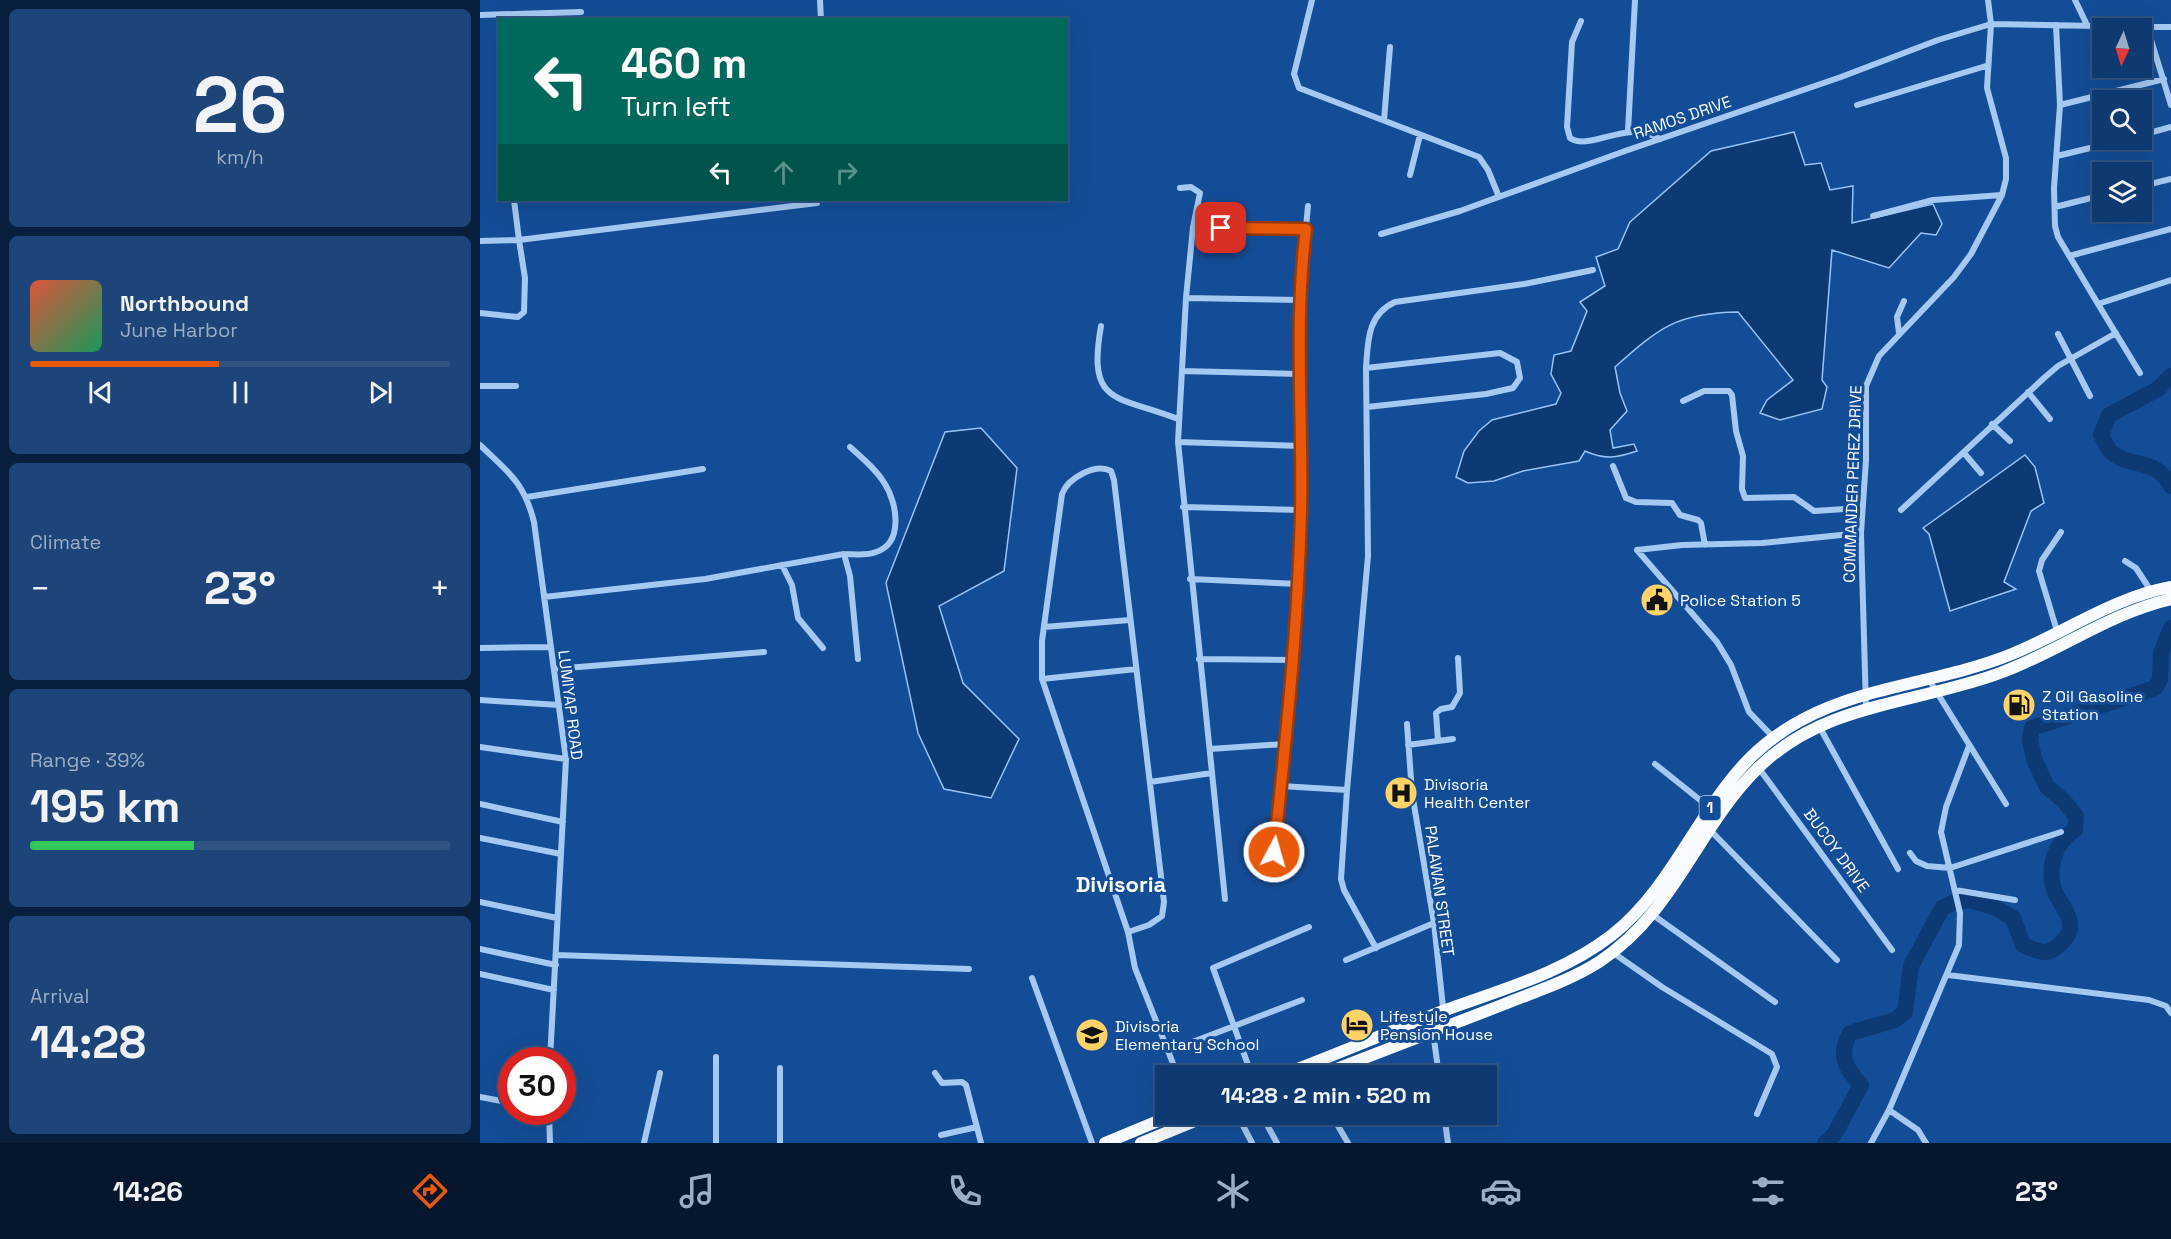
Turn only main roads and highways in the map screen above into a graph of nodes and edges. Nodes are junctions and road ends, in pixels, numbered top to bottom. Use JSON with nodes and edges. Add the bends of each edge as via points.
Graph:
{"nodes":[{"id":1,"x":2171,"y":587,"type":"edge"},
{"id":2,"x":2171,"y":599,"type":"edge"},
{"id":3,"x":1754,"y":763,"type":"junction"},
{"id":4,"x":1307,"y":1065,"type":"edge"},
{"id":5,"x":1346,"y":1065,"type":"edge"},
{"id":6,"x":1155,"y":1124,"type":"edge"},
{"id":7,"x":1179,"y":1125,"type":"edge"},
{"id":8,"x":1129,"y":1138,"type":"edge"},
{"id":9,"x":1105,"y":1143,"type":"edge"},
{"id":10,"x":1141,"y":1143,"type":"edge"}],
"edges":[{"from":1,"to":3,"type":"highway","number":"1","via":[[2123,599],[1996,660],[1865,694],[1822,710],[1773,737]]},
{"from":2,"to":3,"type":"highway","number":"1","via":[[2116,615],[1999,674],[1866,708],[1818,725]]},
{"from":3,"to":4,"type":"highway","number":"1","via":[[1710,808],[1642,907],[1611,936],[1543,974]]},
{"from":3,"to":5,"type":"highway","number":"1","via":[[1653,915],[1612,952],[1577,974]]},
{"from":6,"to":8,"type":"highway"},
{"from":7,"to":10,"type":"highway"},
{"from":8,"to":9,"type":"highway"}]}
